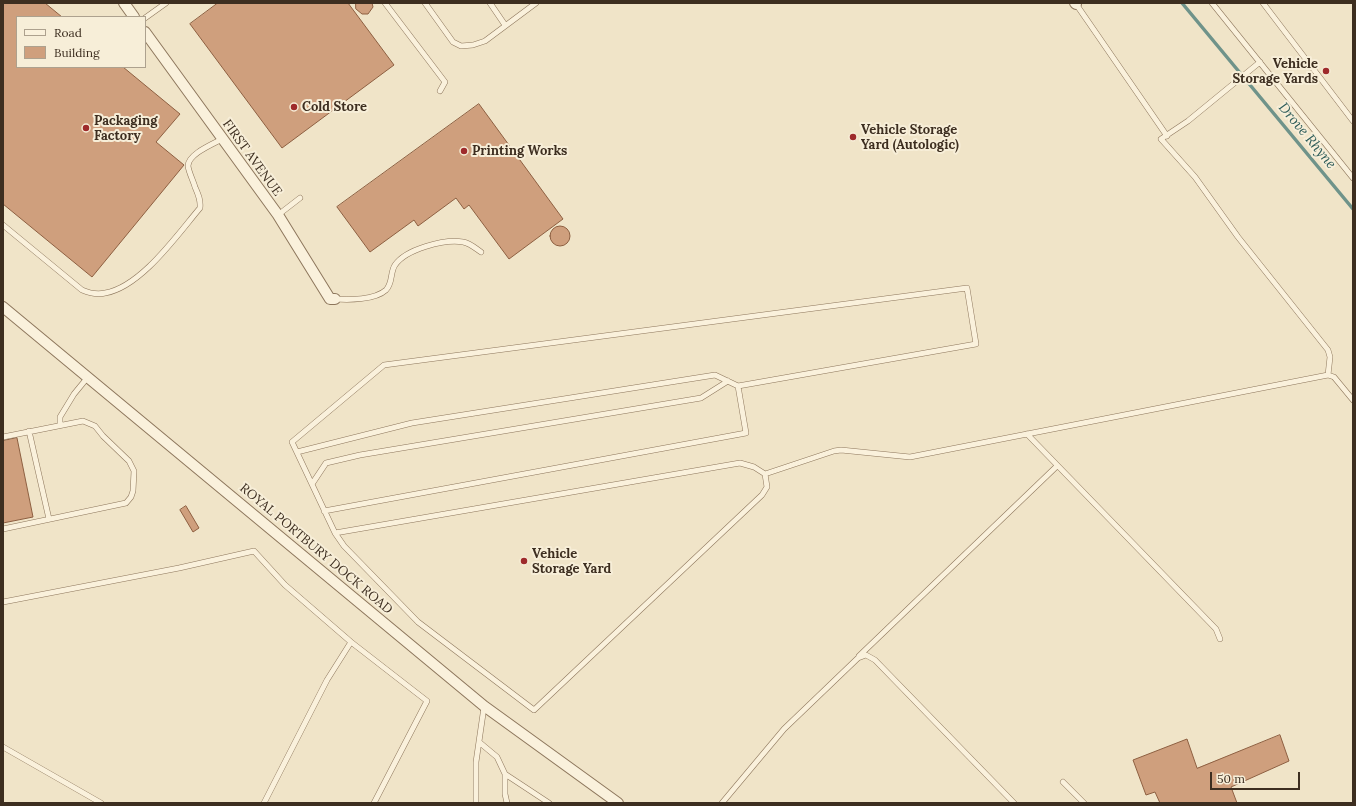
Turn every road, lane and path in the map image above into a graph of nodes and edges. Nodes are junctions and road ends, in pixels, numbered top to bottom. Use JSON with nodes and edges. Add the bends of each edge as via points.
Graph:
{"nodes":[{"id":1,"x":124,"y":3,"type":"edge"},
{"id":2,"x":166,"y":3,"type":"edge"},
{"id":3,"x":385,"y":3,"type":"edge"},
{"id":4,"x":425,"y":3,"type":"edge"},
{"id":5,"x":490,"y":3,"type":"edge"},
{"id":6,"x":536,"y":3,"type":"edge"},
{"id":7,"x":1212,"y":3,"type":"edge"},
{"id":8,"x":1263,"y":3,"type":"edge"},
{"id":9,"x":1076,"y":4,"type":"edge"},
{"id":10,"x":133,"y":16,"type":"edge"},
{"id":11,"x":146,"y":17,"type":"edge"},
{"id":12,"x":506,"y":25,"type":"junction"},
{"id":13,"x":146,"y":33,"type":"edge"},
{"id":14,"x":1260,"y":62,"type":"junction"},
{"id":15,"x":440,"y":91,"type":"dead end"},
{"id":16,"x":1353,"y":121,"type":"edge"},
{"id":17,"x":1167,"y":136,"type":"junction"},
{"id":18,"x":222,"y":139,"type":"junction"},
{"id":19,"x":1353,"y":178,"type":"edge"},
{"id":20,"x":300,"y":198,"type":"dead end"},
{"id":21,"x":278,"y":215,"type":"junction"},
{"id":22,"x":3,"y":225,"type":"edge"},
{"id":23,"x":481,"y":252,"type":"dead end"},
{"id":24,"x":335,"y":299,"type":"joint"},
{"id":25,"x":3,"y":307,"type":"edge"},
{"id":26,"x":1328,"y":375,"type":"junction"},
{"id":27,"x":88,"y":377,"type":"junction"},
{"id":28,"x":728,"y":381,"type":"junction"},
{"id":29,"x":738,"y":386,"type":"junction"},
{"id":30,"x":1353,"y":400,"type":"edge"},
{"id":31,"x":60,"y":425,"type":"junction"},
{"id":32,"x":29,"y":432,"type":"junction"},
{"id":33,"x":1027,"y":434,"type":"junction"},
{"id":34,"x":3,"y":436,"type":"edge"},
{"id":35,"x":297,"y":452,"type":"junction"},
{"id":36,"x":1057,"y":466,"type":"junction"},
{"id":37,"x":765,"y":474,"type":"junction"},
{"id":38,"x":312,"y":484,"type":"junction"},
{"id":39,"x":324,"y":511,"type":"junction"},
{"id":40,"x":49,"y":519,"type":"junction"},
{"id":41,"x":3,"y":529,"type":"edge"},
{"id":42,"x":335,"y":533,"type":"junction"},
{"id":43,"x":3,"y":602,"type":"edge"},
{"id":44,"x":1220,"y":639,"type":"dead end"},
{"id":45,"x":351,"y":642,"type":"junction"},
{"id":46,"x":858,"y":658,"type":"junction"},
{"id":47,"x":484,"y":706,"type":"junction"},
{"id":48,"x":479,"y":742,"type":"junction"},
{"id":49,"x":3,"y":747,"type":"edge"},
{"id":50,"x":505,"y":774,"type":"junction"},
{"id":51,"x":1063,"y":782,"type":"dead end"},
{"id":52,"x":101,"y":803,"type":"edge"},
{"id":53,"x":264,"y":803,"type":"edge"},
{"id":54,"x":374,"y":803,"type":"edge"},
{"id":55,"x":476,"y":803,"type":"edge"},
{"id":56,"x":507,"y":803,"type":"edge"},
{"id":57,"x":549,"y":803,"type":"edge"},
{"id":58,"x":618,"y":803,"type":"edge"},
{"id":59,"x":722,"y":803,"type":"edge"},
{"id":60,"x":1014,"y":803,"type":"edge"},
{"id":61,"x":1084,"y":803,"type":"edge"}],
"edges":[{"from":1,"to":10,"type":"street"},
{"from":2,"to":11,"type":"lane"},
{"from":3,"to":15,"type":"lane","via":[[445,82]]},
{"from":4,"to":12,"type":"lane","via":[[453,42],[461,46],[485,41]]},
{"from":5,"to":12,"type":"lane"},
{"from":6,"to":12,"type":"lane"},
{"from":7,"to":14,"type":"lane"},
{"from":8,"to":16,"type":"lane"},
{"from":9,"to":17,"type":"lane"},
{"from":13,"to":18,"type":"street","name":"FIRST AVENUE"},
{"from":14,"to":17,"type":"lane"},
{"from":14,"to":19,"type":"lane"},
{"from":17,"to":26,"type":"lane","via":[[1161,140],[1195,177],[1238,237],[1328,350]]},
{"from":18,"to":21,"type":"street","name":"FIRST AVENUE"},
{"from":18,"to":22,"type":"lane","via":[[196,153],[189,160],[190,174],[200,199],[200,208],[147,270],[111,292],[92,294],[82,290]]},
{"from":20,"to":21,"type":"lane"},
{"from":21,"to":24,"type":"street","name":"FIRST AVENUE","via":[[330,299]]},
{"from":23,"to":24,"type":"lane","via":[[464,242],[448,241],[433,245],[399,260],[394,266],[387,290],[374,296]]},
{"from":25,"to":27,"type":"street","name":"ROYAL PORTBURY DOCK ROAD"},
{"from":26,"to":30,"type":"lane","via":[[1334,378]]},
{"from":26,"to":33,"type":"lane"},
{"from":27,"to":31,"type":"lane","via":[[60,417]]},
{"from":27,"to":47,"type":"street","name":"ROYAL PORTBURY DOCK ROAD"},
{"from":28,"to":29,"type":"lane"},
{"from":28,"to":35,"type":"lane","via":[[715,375],[412,423]]},
{"from":28,"to":38,"type":"lane","via":[[701,398],[360,455],[326,463]]},
{"from":29,"to":35,"type":"lane","via":[[976,344],[967,288],[384,365],[292,442]]},
{"from":29,"to":39,"type":"lane","via":[[746,433]]},
{"from":31,"to":32,"type":"lane"},
{"from":31,"to":40,"type":"lane","via":[[83,421],[95,426],[129,461],[134,471],[134,481],[131,497],[126,503]]},
{"from":32,"to":34,"type":"lane"},
{"from":32,"to":40,"type":"lane"},
{"from":33,"to":36,"type":"lane"},
{"from":33,"to":37,"type":"lane","via":[[910,456],[834,451]]},
{"from":35,"to":38,"type":"lane"},
{"from":36,"to":44,"type":"lane","via":[[1216,629]]},
{"from":36,"to":46,"type":"lane"},
{"from":37,"to":42,"type":"lane","via":[[740,463]]},
{"from":37,"to":42,"type":"lane","via":[[767,487],[762,495],[534,710],[418,622],[344,546]]},
{"from":38,"to":39,"type":"lane"},
{"from":39,"to":42,"type":"lane"},
{"from":40,"to":41,"type":"lane"},
{"from":43,"to":45,"type":"lane","via":[[254,551],[285,586]]},
{"from":45,"to":53,"type":"lane","via":[[327,680]]},
{"from":45,"to":54,"type":"lane","via":[[427,701]]},
{"from":46,"to":59,"type":"lane","via":[[784,729]]},
{"from":46,"to":60,"type":"lane","via":[[866,655],[875,660]]},
{"from":47,"to":48,"type":"lane"},
{"from":47,"to":58,"type":"street","name":"ROYAL PORTBURY DOCK ROAD"},
{"from":48,"to":50,"type":"lane","via":[[496,757]]},
{"from":48,"to":55,"type":"lane","via":[[476,762]]},
{"from":49,"to":52,"type":"lane"},
{"from":50,"to":56,"type":"lane"},
{"from":50,"to":57,"type":"lane"},
{"from":51,"to":61,"type":"lane"}]}
